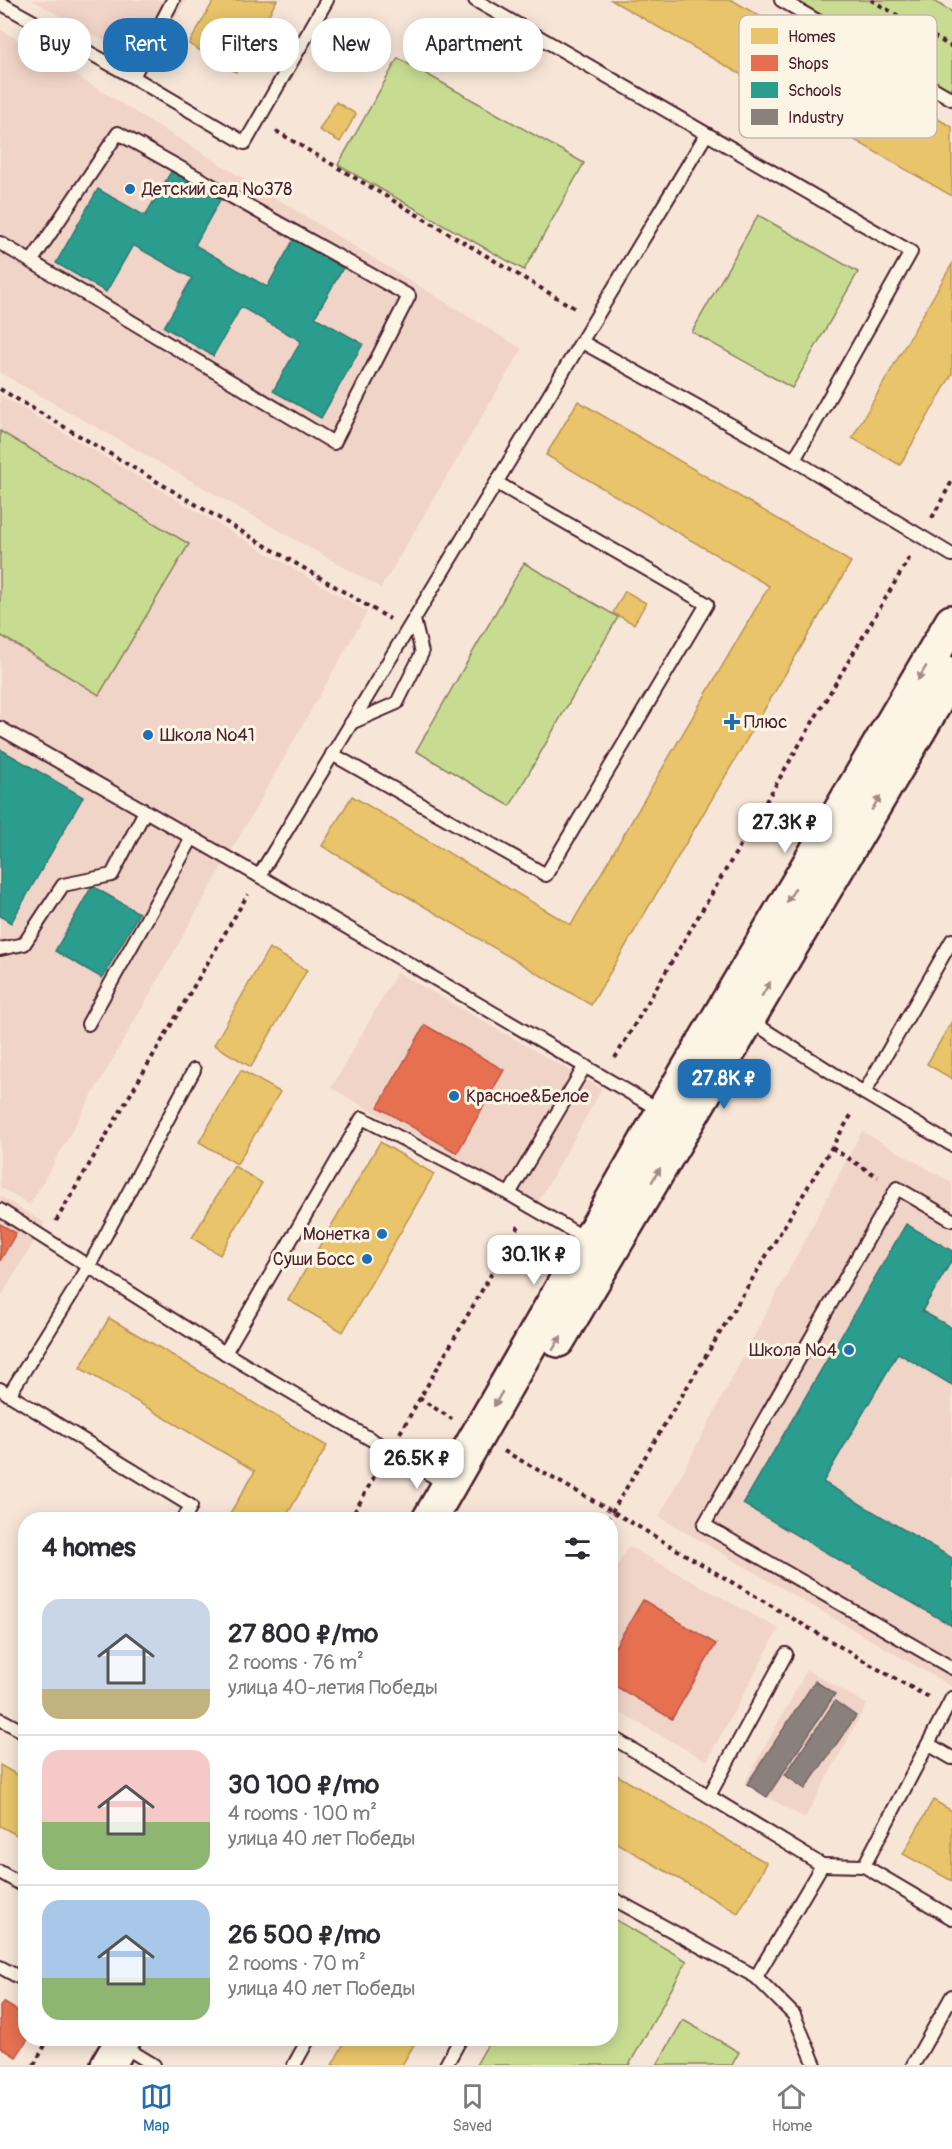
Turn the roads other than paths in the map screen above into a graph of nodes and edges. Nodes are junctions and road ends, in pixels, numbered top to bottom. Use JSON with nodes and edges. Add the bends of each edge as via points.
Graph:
{"nodes":[{"id":1,"x":173,"y":0,"type":"edge"},
{"id":2,"x":327,"y":0,"type":"edge"},
{"id":3,"x":476,"y":0,"type":"edge"},
{"id":4,"x":780,"y":0,"type":"edge"},
{"id":5,"x":0,"y":3,"type":"edge"},
{"id":6,"x":806,"y":15,"type":"edge"},
{"id":7,"x":133,"y":77,"type":"junction"},
{"id":8,"x":937,"y":90,"type":"edge"},
{"id":9,"x":952,"y":99,"type":"edge"},
{"id":10,"x":706,"y":135,"type":"junction"},
{"id":11,"x":0,"y":243,"type":"edge"},
{"id":12,"x":31,"y":262,"type":"junction"},
{"id":13,"x":582,"y":342,"type":"junction"},
{"id":14,"x":794,"y":460,"type":"junction"},
{"id":15,"x":497,"y":483,"type":"junction"},
{"id":16,"x":952,"y":555,"type":"edge"},
{"id":17,"x":952,"y":622,"type":"edge"},
{"id":18,"x":410,"y":625,"type":"junction"},
{"id":19,"x":952,"y":674,"type":"edge"},
{"id":20,"x":351,"y":723,"type":"junction"},
{"id":21,"x":0,"y":728,"type":"edge"},
{"id":22,"x":332,"y":754,"type":"junction"},
{"id":23,"x":145,"y":811,"type":"junction"},
{"id":24,"x":192,"y":837,"type":"junction"},
{"id":25,"x":259,"y":876,"type":"junction"},
{"id":26,"x":952,"y":940,"type":"edge"},
{"id":27,"x":0,"y":949,"type":"edge"},
{"id":28,"x":736,"y":1013,"type":"junction"},
{"id":29,"x":88,"y":1024,"type":"dead end"},
{"id":30,"x":585,"y":1066,"type":"junction"},
{"id":31,"x":194,"y":1070,"type":"dead end"},
{"id":32,"x":864,"y":1093,"type":"junction"},
{"id":33,"x":663,"y":1112,"type":"junction"},
{"id":34,"x":952,"y":1145,"type":"edge"},
{"id":35,"x":509,"y":1194,"type":"junction"},
{"id":36,"x":0,"y":1210,"type":"edge"},
{"id":37,"x":952,"y":1220,"type":"edge"},
{"id":38,"x":589,"y":1240,"type":"junction"},
{"id":39,"x":88,"y":1268,"type":"junction"},
{"id":40,"x":225,"y":1353,"type":"junction"},
{"id":41,"x":5,"y":1392,"type":"edge"},
{"id":42,"x":486,"y":1441,"type":"junction"},
{"id":43,"x":456,"y":1500,"type":"edge"},
{"id":44,"x":188,"y":1512,"type":"edge"},
{"id":45,"x":440,"y":1512,"type":"edge"},
{"id":46,"x":786,"y":1654,"type":"dead end"},
{"id":47,"x":952,"y":1668,"type":"edge"},
{"id":48,"x":950,"y":1702,"type":"edge"},
{"id":49,"x":0,"y":1719,"type":"edge"},
{"id":50,"x":18,"y":1729,"type":"edge"},
{"id":51,"x":618,"y":1741,"type":"edge"},
{"id":52,"x":928,"y":1744,"type":"junction"},
{"id":53,"x":952,"y":1758,"type":"edge"},
{"id":54,"x":709,"y":1796,"type":"junction"},
{"id":55,"x":822,"y":1865,"type":"junction"},
{"id":56,"x":864,"y":1866,"type":"junction"},
{"id":57,"x":0,"y":1872,"type":"edge"},
{"id":58,"x":18,"y":1882,"type":"edge"},
{"id":59,"x":618,"y":1901,"type":"edge"},
{"id":60,"x":952,"y":1918,"type":"edge"},
{"id":61,"x":0,"y":1967,"type":"edge"},
{"id":62,"x":18,"y":1977,"type":"edge"},
{"id":63,"x":756,"y":1977,"type":"junction"},
{"id":64,"x":952,"y":1996,"type":"edge"},
{"id":65,"x":305,"y":2046,"type":"edge"},
{"id":66,"x":457,"y":2046,"type":"edge"},
{"id":67,"x":294,"y":2065,"type":"edge"},
{"id":68,"x":446,"y":2065,"type":"edge"},
{"id":69,"x":814,"y":2065,"type":"edge"},
{"id":70,"x":913,"y":2065,"type":"edge"}],
"edges":[{"from":1,"to":7,"type":"lane"},
{"from":2,"to":7,"type":"lane","via":[[245,143]]},
{"from":3,"to":10,"type":"lane"},
{"from":4,"to":6,"type":"lane"},
{"from":5,"to":7,"type":"lane"},
{"from":8,"to":9,"type":"lane"},
{"from":10,"to":13,"type":"lane"},
{"from":10,"to":14,"type":"lane","via":[[911,252]]},
{"from":11,"to":12,"type":"lane"},
{"from":12,"to":12,"type":"lane","via":[[118,133],[409,296],[334,443]]},
{"from":13,"to":14,"type":"lane"},
{"from":13,"to":15,"type":"lane"},
{"from":14,"to":16,"type":"lane"},
{"from":15,"to":18,"type":"lane"},
{"from":15,"to":22,"type":"lane","via":[[707,604],[546,875]]},
{"from":17,"to":28,"type":"street","one_way":true},
{"from":18,"to":20,"type":"lane"},
{"from":18,"to":20,"type":"lane","via":[[422,653],[397,703]]},
{"from":28,"to":19,"type":"street","one_way":true},
{"from":20,"to":22,"type":"lane"},
{"from":21,"to":23,"type":"lane"},
{"from":22,"to":25,"type":"lane"},
{"from":23,"to":24,"type":"lane"},
{"from":23,"to":27,"type":"lane","via":[[112,875],[63,885],[24,944]]},
{"from":24,"to":25,"type":"lane"},
{"from":24,"to":29,"type":"lane"},
{"from":25,"to":30,"type":"lane"},
{"from":26,"to":32,"type":"lane"},
{"from":28,"to":32,"type":"lane"},
{"from":28,"to":33,"type":"street"},
{"from":42,"to":28,"type":"street","one_way":true},
{"from":30,"to":33,"type":"lane"},
{"from":30,"to":35,"type":"lane"},
{"from":31,"to":39,"type":"lane"},
{"from":32,"to":34,"type":"lane"},
{"from":33,"to":38,"type":"street"},
{"from":35,"to":38,"type":"lane"},
{"from":35,"to":40,"type":"lane","via":[[362,1118]]},
{"from":36,"to":39,"type":"lane"},
{"from":37,"to":47,"type":"lane","via":[[897,1188],[704,1525]]},
{"from":38,"to":42,"type":"street","one_way":true},
{"from":39,"to":40,"type":"lane"},
{"from":39,"to":41,"type":"lane"},
{"from":40,"to":43,"type":"lane","via":[[389,1452]]},
{"from":41,"to":44,"type":"lane","via":[[191,1506]]},
{"from":42,"to":43,"type":"street"},
{"from":43,"to":45,"type":"street"},
{"from":46,"to":54,"type":"lane"},
{"from":48,"to":52,"type":"lane"},
{"from":49,"to":50,"type":"lane"},
{"from":51,"to":54,"type":"lane"},
{"from":52,"to":53,"type":"lane"},
{"from":52,"to":56,"type":"lane"},
{"from":54,"to":55,"type":"lane"},
{"from":55,"to":56,"type":"lane"},
{"from":55,"to":63,"type":"lane"},
{"from":56,"to":60,"type":"lane"},
{"from":57,"to":58,"type":"lane"},
{"from":59,"to":63,"type":"lane"},
{"from":61,"to":62,"type":"lane"},
{"from":63,"to":69,"type":"lane","via":[[794,2015]]},
{"from":64,"to":70,"type":"lane"},
{"from":65,"to":67,"type":"lane"},
{"from":66,"to":68,"type":"lane"}]}
